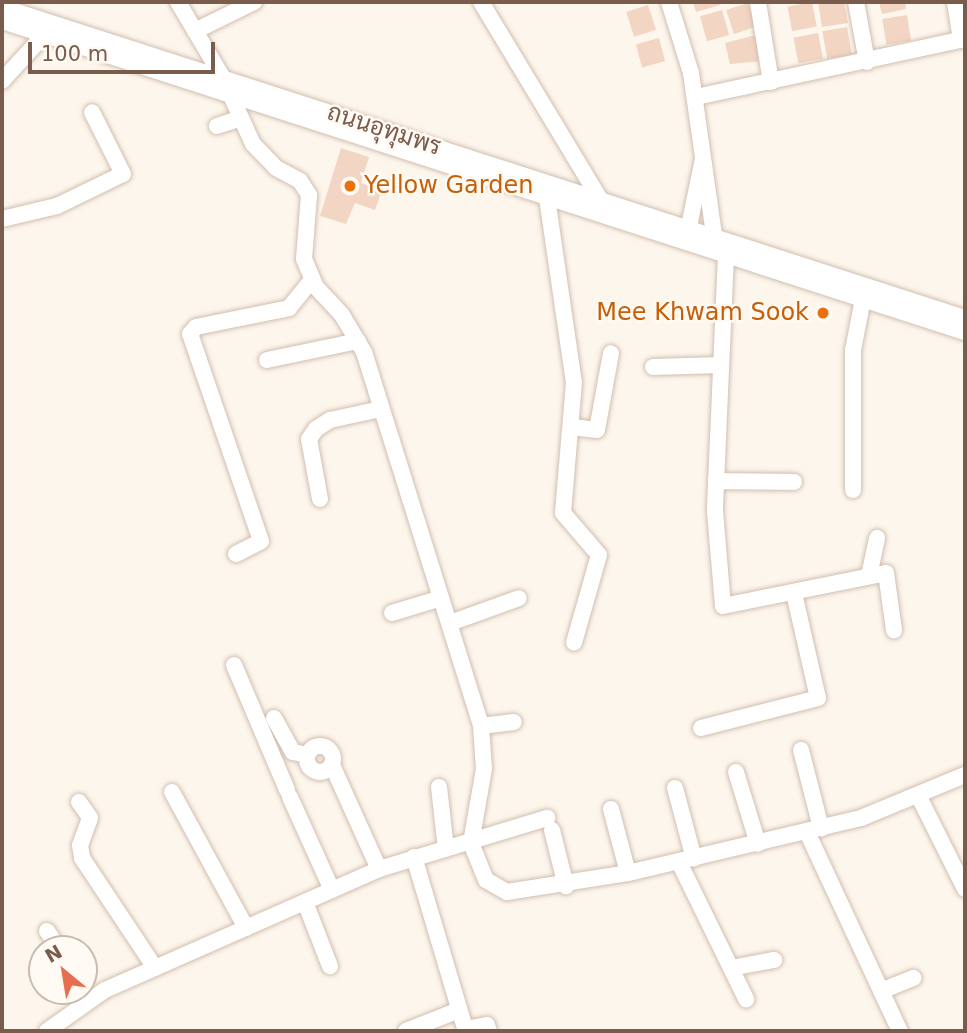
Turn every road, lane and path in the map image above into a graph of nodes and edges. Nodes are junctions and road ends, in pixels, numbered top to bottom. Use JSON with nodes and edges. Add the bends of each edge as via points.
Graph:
{"nodes":[{"id":1,"x":178,"y":2,"type":"edge"},
{"id":2,"x":254,"y":2,"type":"edge"},
{"id":3,"x":481,"y":2,"type":"edge"},
{"id":4,"x":669,"y":2,"type":"edge"},
{"id":5,"x":758,"y":2,"type":"edge"},
{"id":6,"x":856,"y":2,"type":"edge"},
{"id":7,"x":955,"y":2,"type":"edge"},
{"id":8,"x":2,"y":7,"type":"edge"},
{"id":9,"x":2,"y":21,"type":"edge"},
{"id":10,"x":195,"y":30,"type":"junction"},
{"id":11,"x":44,"y":35,"type":"junction"},
{"id":12,"x":963,"y":40,"type":"edge"},
{"id":13,"x":867,"y":62,"type":"junction"},
{"id":14,"x":223,"y":78,"type":"junction"},
{"id":15,"x":2,"y":81,"type":"edge"},
{"id":16,"x":772,"y":82,"type":"junction"},
{"id":17,"x":231,"y":96,"type":"junction"},
{"id":18,"x":695,"y":97,"type":"junction"},
{"id":19,"x":92,"y":113,"type":"dead end"},
{"id":20,"x":238,"y":119,"type":"junction"},
{"id":21,"x":217,"y":126,"type":"dead end"},
{"id":22,"x":702,"y":159,"type":"junction"},
{"id":23,"x":547,"y":198,"type":"junction"},
{"id":24,"x":601,"y":201,"type":"junction"},
{"id":25,"x":2,"y":219,"type":"edge"},
{"id":26,"x":689,"y":226,"type":"junction"},
{"id":27,"x":714,"y":235,"type":"junction"},
{"id":28,"x":726,"y":255,"type":"junction"},
{"id":29,"x":312,"y":280,"type":"junction"},
{"id":30,"x":863,"y":299,"type":"junction"},
{"id":31,"x":965,"y":318,"type":"edge"},
{"id":32,"x":965,"y":332,"type":"edge"},
{"id":33,"x":358,"y":341,"type":"junction"},
{"id":34,"x":611,"y":353,"type":"dead end"},
{"id":35,"x":267,"y":360,"type":"dead end"},
{"id":36,"x":721,"y":365,"type":"junction"},
{"id":37,"x":653,"y":367,"type":"dead end"},
{"id":38,"x":381,"y":409,"type":"junction"},
{"id":39,"x":572,"y":427,"type":"junction"},
{"id":40,"x":716,"y":481,"type":"junction"},
{"id":41,"x":794,"y":482,"type":"dead end"},
{"id":42,"x":853,"y":490,"type":"dead end"},
{"id":43,"x":320,"y":499,"type":"dead end"},
{"id":44,"x":877,"y":538,"type":"dead end"},
{"id":45,"x":236,"y":554,"type":"dead end"},
{"id":46,"x":869,"y":576,"type":"junction"},
{"id":47,"x":794,"y":593,"type":"junction"},
{"id":48,"x":441,"y":597,"type":"junction"},
{"id":49,"x":519,"y":598,"type":"dead end"},
{"id":50,"x":391,"y":613,"type":"dead end"},
{"id":51,"x":450,"y":624,"type":"junction"},
{"id":52,"x":894,"y":630,"type":"dead end"},
{"id":53,"x":574,"y":643,"type":"dead end"},
{"id":54,"x":234,"y":665,"type":"dead end"},
{"id":55,"x":274,"y":718,"type":"dead end"},
{"id":56,"x":514,"y":722,"type":"dead end"},
{"id":57,"x":481,"y":726,"type":"junction"},
{"id":58,"x":701,"y":728,"type":"dead end"},
{"id":59,"x":801,"y":750,"type":"dead end"},
{"id":60,"x":736,"y":772,"type":"dead end"},
{"id":61,"x":965,"y":775,"type":"edge"},
{"id":62,"x":439,"y":786,"type":"dead end"},
{"id":63,"x":675,"y":788,"type":"dead end"},
{"id":64,"x":172,"y":792,"type":"dead end"},
{"id":65,"x":919,"y":797,"type":"junction"},
{"id":66,"x":79,"y":802,"type":"dead end"},
{"id":67,"x":611,"y":809,"type":"dead end"},
{"id":68,"x":814,"y":830,"type":"junction"},
{"id":69,"x":471,"y":843,"type":"junction"},
{"id":70,"x":758,"y":844,"type":"junction"},
{"id":71,"x":446,"y":849,"type":"junction"},
{"id":72,"x":414,"y":858,"type":"junction"},
{"id":73,"x":686,"y":860,"type":"junction"},
{"id":74,"x":379,"y":869,"type":"junction"},
{"id":75,"x":628,"y":873,"type":"junction"},
{"id":76,"x":566,"y":886,"type":"junction"},
{"id":77,"x":965,"y":888,"type":"edge"},
{"id":78,"x":332,"y":890,"type":"junction"},
{"id":79,"x":305,"y":902,"type":"junction"},
{"id":80,"x":246,"y":928,"type":"junction"},
{"id":81,"x":47,"y":931,"type":"dead end"},
{"id":82,"x":50,"y":935,"type":"edge"},
{"id":83,"x":774,"y":960,"type":"dead end"},
{"id":84,"x":330,"y":966,"type":"dead end"},
{"id":85,"x":155,"y":968,"type":"junction"},
{"id":86,"x":732,"y":968,"type":"junction"},
{"id":87,"x":913,"y":978,"type":"dead end"},
{"id":88,"x":98,"y":988,"type":"edge"},
{"id":89,"x":881,"y":990,"type":"junction"},
{"id":90,"x":746,"y":999,"type":"dead end"},
{"id":91,"x":74,"y":1005,"type":"edge"},
{"id":92,"x":459,"y":1010,"type":"junction"},
{"id":93,"x":466,"y":1030,"type":"edge"},
{"id":94,"x":47,"y":1031,"type":"edge"},
{"id":95,"x":406,"y":1031,"type":"edge"},
{"id":96,"x":489,"y":1031,"type":"edge"},
{"id":97,"x":900,"y":1031,"type":"edge"}],
"edges":[{"from":1,"to":10,"type":"street"},
{"from":2,"to":10,"type":"street"},
{"from":3,"to":24,"type":"street"},
{"from":4,"to":18,"type":"street"},
{"from":5,"to":16,"type":"street"},
{"from":6,"to":13,"type":"street"},
{"from":7,"to":12,"type":"street"},
{"from":8,"to":14,"type":"street","name":"ถนนอุทุมพร"},
{"from":9,"to":11,"type":"street","name":"ถนนอุทุมพร"},
{"from":10,"to":14,"type":"street"},
{"from":11,"to":15,"type":"street"},
{"from":11,"to":17,"type":"street","name":"ถนนอุทุมพร"},
{"from":12,"to":13,"type":"street"},
{"from":13,"to":16,"type":"street"},
{"from":14,"to":17,"type":"street"},
{"from":14,"to":24,"type":"street","name":"ถนนอุทุมพร"},
{"from":16,"to":18,"type":"street"},
{"from":17,"to":20,"type":"street"},
{"from":17,"to":23,"type":"street","name":"ถนนอุทุมพร"},
{"from":18,"to":22,"type":"street"},
{"from":19,"to":25,"type":"street","via":[[123,174],[57,206]]},
{"from":20,"to":21,"type":"street"},
{"from":20,"to":29,"type":"street","via":[[253,144],[276,168],[300,181],[309,195],[304,248]]},
{"from":22,"to":26,"type":"street"},
{"from":22,"to":27,"type":"street","via":[[710,180]]},
{"from":23,"to":28,"type":"street","name":"ถนนอุทุมพร"},
{"from":23,"to":39,"type":"street","via":[[574,382]]},
{"from":24,"to":26,"type":"street","name":"ถนนอุทุมพร"},
{"from":26,"to":27,"type":"street","name":"ถนนอุทุมพร"},
{"from":27,"to":31,"type":"street","name":"ถนนอุทุมพร"},
{"from":28,"to":30,"type":"street","name":"ถนนอุทุมพร"},
{"from":28,"to":36,"type":"street"},
{"from":29,"to":33,"type":"street"},
{"from":29,"to":45,"type":"street","via":[[289,308],[197,327],[190,334],[261,541]]},
{"from":30,"to":32,"type":"street","name":"ถนนอุทุมพร"},
{"from":30,"to":42,"type":"street","via":[[853,350]]},
{"from":33,"to":35,"type":"street"},
{"from":33,"to":38,"type":"street"},
{"from":34,"to":39,"type":"street","via":[[597,430]]},
{"from":36,"to":37,"type":"street"},
{"from":36,"to":40,"type":"street"},
{"from":38,"to":43,"type":"street","via":[[330,420],[309,439]]},
{"from":38,"to":48,"type":"street"},
{"from":39,"to":53,"type":"street","via":[[563,513],[600,555]]},
{"from":40,"to":41,"type":"street"},
{"from":40,"to":47,"type":"street","via":[[723,606]]},
{"from":44,"to":46,"type":"street"},
{"from":46,"to":47,"type":"street"},
{"from":46,"to":52,"type":"street","via":[[886,573]]},
{"from":47,"to":58,"type":"street","via":[[818,698]]},
{"from":48,"to":50,"type":"street"},
{"from":48,"to":51,"type":"street"},
{"from":49,"to":51,"type":"street"},
{"from":51,"to":57,"type":"street"},
{"from":54,"to":78,"type":"street"},
{"from":55,"to":74,"type":"street","via":[[293,752],[307,755],[314,747],[324,746]]},
{"from":56,"to":57,"type":"street"},
{"from":57,"to":69,"type":"street","via":[[484,769]]},
{"from":59,"to":68,"type":"street"},
{"from":60,"to":70,"type":"street"},
{"from":61,"to":65,"type":"street"},
{"from":62,"to":71,"type":"street"},
{"from":63,"to":73,"type":"street"},
{"from":64,"to":80,"type":"street"},
{"from":65,"to":68,"type":"street"},
{"from":65,"to":77,"type":"street"},
{"from":66,"to":85,"type":"street","via":[[90,818],[80,845],[82,858]]},
{"from":67,"to":75,"type":"street"},
{"from":68,"to":70,"type":"street"},
{"from":68,"to":89,"type":"street"},
{"from":69,"to":71,"type":"street"},
{"from":69,"to":76,"type":"street","via":[[495,888]]},
{"from":69,"to":76,"type":"street","via":[[549,824]]},
{"from":70,"to":73,"type":"street"},
{"from":71,"to":72,"type":"street"},
{"from":72,"to":74,"type":"street"},
{"from":72,"to":92,"type":"street"},
{"from":73,"to":75,"type":"street"},
{"from":73,"to":86,"type":"street"},
{"from":74,"to":78,"type":"street"},
{"from":75,"to":76,"type":"street"},
{"from":78,"to":79,"type":"street"},
{"from":79,"to":80,"type":"street"},
{"from":79,"to":84,"type":"street"},
{"from":80,"to":85,"type":"street"},
{"from":81,"to":82,"type":"street"},
{"from":83,"to":86,"type":"street"},
{"from":85,"to":88,"type":"street"},
{"from":86,"to":90,"type":"street"},
{"from":87,"to":89,"type":"street"},
{"from":89,"to":97,"type":"street"},
{"from":91,"to":94,"type":"street"},
{"from":92,"to":93,"type":"street"},
{"from":92,"to":95,"type":"street"},
{"from":93,"to":96,"type":"street","via":[[487,1025]]}]}
